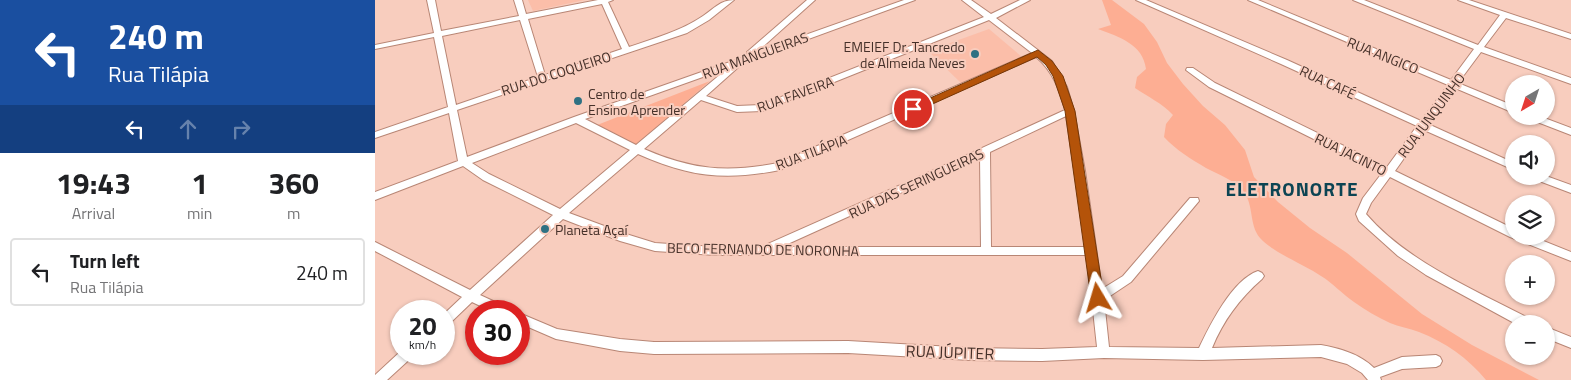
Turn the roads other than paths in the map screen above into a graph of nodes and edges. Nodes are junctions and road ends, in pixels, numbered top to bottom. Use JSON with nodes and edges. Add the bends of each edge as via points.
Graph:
{"nodes":[{"id":1,"x":431,"y":0,"type":"edge"},
{"id":2,"x":518,"y":0,"type":"edge"},
{"id":3,"x":606,"y":0,"type":"edge"},
{"id":4,"x":730,"y":0,"type":"edge"},
{"id":5,"x":811,"y":0,"type":"edge"},
{"id":6,"x":911,"y":0,"type":"edge"},
{"id":7,"x":966,"y":0,"type":"edge"},
{"id":8,"x":1026,"y":0,"type":"edge"},
{"id":9,"x":1140,"y":0,"type":"edge"},
{"id":10,"x":1252,"y":0,"type":"edge"},
{"id":11,"x":1357,"y":0,"type":"edge"},
{"id":12,"x":1463,"y":0,"type":"edge"},
{"id":13,"x":1504,"y":16,"type":"junction"},
{"id":14,"x":524,"y":17,"type":"junction"},
{"id":15,"x":991,"y":18,"type":"junction"},
{"id":16,"x":439,"y":34,"type":"junction"},
{"id":17,"x":1571,"y":37,"type":"edge"},
{"id":18,"x":375,"y":47,"type":"edge"},
{"id":19,"x":1481,"y":49,"type":"junction"},
{"id":20,"x":627,"y":50,"type":"junction"},
{"id":21,"x":1038,"y":53,"type":"junction"},
{"id":22,"x":743,"y":59,"type":"junction"},
{"id":23,"x":1190,"y":70,"type":"dead end"},
{"id":24,"x":542,"y":77,"type":"junction"},
{"id":25,"x":1571,"y":81,"type":"edge"},
{"id":26,"x":1455,"y":84,"type":"junction"},
{"id":27,"x":700,"y":97,"type":"junction"},
{"id":28,"x":1505,"y":106,"type":"edge"},
{"id":29,"x":453,"y":107,"type":"junction"},
{"id":30,"x":1070,"y":111,"type":"junction"},
{"id":31,"x":577,"y":119,"type":"junction"},
{"id":32,"x":1553,"y":125,"type":"edge"},
{"id":33,"x":1421,"y":126,"type":"junction"},
{"id":34,"x":1571,"y":132,"type":"edge"},
{"id":35,"x":375,"y":135,"type":"edge"},
{"id":36,"x":637,"y":149,"type":"junction"},
{"id":37,"x":985,"y":151,"type":"junction"},
{"id":38,"x":463,"y":162,"type":"junction"},
{"id":39,"x":1505,"y":163,"type":"edge"},
{"id":40,"x":1389,"y":173,"type":"junction"},
{"id":41,"x":1555,"y":183,"type":"edge"},
{"id":42,"x":1571,"y":190,"type":"edge"},
{"id":43,"x":375,"y":196,"type":"edge"},
{"id":44,"x":1194,"y":201,"type":"dead end"},
{"id":45,"x":562,"y":213,"type":"junction"},
{"id":46,"x":1505,"y":230,"type":"edge"},
{"id":47,"x":1541,"y":245,"type":"edge"},
{"id":48,"x":375,"y":246,"type":"edge"},
{"id":49,"x":986,"y":250,"type":"junction"},
{"id":50,"x":759,"y":251,"type":"junction"},
{"id":51,"x":1092,"y":251,"type":"junction"},
{"id":52,"x":1571,"y":257,"type":"edge"},
{"id":53,"x":1258,"y":276,"type":"dead end"},
{"id":54,"x":470,"y":297,"type":"junction"},
{"id":55,"x":1098,"y":298,"type":"junction"},
{"id":56,"x":477,"y":300,"type":"edge"},
{"id":57,"x":455,"y":311,"type":"edge"},
{"id":58,"x":1511,"y":315,"type":"edge"},
{"id":59,"x":530,"y":323,"type":"edge"},
{"id":60,"x":1555,"y":336,"type":"edge"},
{"id":61,"x":1571,"y":343,"type":"edge"},
{"id":62,"x":1104,"y":352,"type":"junction"},
{"id":63,"x":1203,"y":354,"type":"junction"},
{"id":64,"x":1436,"y":361,"type":"dead end"},
{"id":65,"x":394,"y":365,"type":"edge"},
{"id":66,"x":1374,"y":377,"type":"edge"},
{"id":67,"x":377,"y":380,"type":"edge"}],
"edges":[{"from":1,"to":16,"type":"street"},
{"from":2,"to":14,"type":"street"},
{"from":3,"to":14,"type":"street"},
{"from":3,"to":20,"type":"street"},
{"from":4,"to":20,"type":"street","name":"RUA DO COQUEIRO","via":[[684,31]]},
{"from":5,"to":22,"type":"street"},
{"from":6,"to":22,"type":"street","name":"RUA MANGUEIRAS"},
{"from":7,"to":15,"type":"street"},
{"from":8,"to":15,"type":"street","name":"RUA FAVEIRA"},
{"from":9,"to":33,"type":"street","name":"RUA CAFÉ"},
{"from":10,"to":26,"type":"street","name":"RUA ANGICO"},
{"from":11,"to":19,"type":"street"},
{"from":12,"to":13,"type":"street"},
{"from":13,"to":17,"type":"street"},
{"from":13,"to":19,"type":"street","name":"RUA JUNQUINHO"},
{"from":14,"to":16,"type":"street"},
{"from":14,"to":24,"type":"street"},
{"from":15,"to":21,"type":"street"},
{"from":15,"to":27,"type":"street","name":"RUA FAVEIRA","via":[[762,108],[737,110]]},
{"from":16,"to":18,"type":"street"},
{"from":16,"to":29,"type":"street"},
{"from":19,"to":25,"type":"street"},
{"from":19,"to":26,"type":"street","name":"RUA JUNQUINHO"},
{"from":20,"to":24,"type":"street","name":"RUA DO COQUEIRO"},
{"from":21,"to":30,"type":"street","via":[[1058,76]]},
{"from":21,"to":36,"type":"street","name":"RUA TILÁPIA","via":[[780,166],[751,172],[720,173],[689,168]]},
{"from":22,"to":27,"type":"street"},
{"from":22,"to":31,"type":"street","name":"RUA MANGUEIRAS"},
{"from":23,"to":40,"type":"street","name":"RUA JACINTO","via":[[1212,85]]},
{"from":24,"to":29,"type":"street","name":"RUA DO COQUEIRO"},
{"from":26,"to":28,"type":"street","name":"RUA ANGICO"},
{"from":26,"to":33,"type":"street","name":"RUA JUNQUINHO"},
{"from":27,"to":36,"type":"street"},
{"from":29,"to":35,"type":"street","name":"RUA DO COQUEIRO"},
{"from":29,"to":38,"type":"street"},
{"from":30,"to":37,"type":"street","name":"RUA DAS SERINGUEIRAS"},
{"from":30,"to":51,"type":"street"},
{"from":31,"to":36,"type":"street","name":"RUA TILÁPIA"},
{"from":31,"to":38,"type":"street","name":"RUA MANGUEIRAS"},
{"from":32,"to":34,"type":"street"},
{"from":33,"to":39,"type":"street","name":"RUA CAFÉ"},
{"from":33,"to":40,"type":"street","name":"RUA JUNQUINHO"},
{"from":36,"to":45,"type":"street"},
{"from":37,"to":49,"type":"street"},
{"from":37,"to":50,"type":"street","name":"RUA DAS SERINGUEIRAS"},
{"from":38,"to":43,"type":"street","name":"RUA MANGUEIRAS"},
{"from":38,"to":45,"type":"street","name":"BECO FERNANDO DE NORONHA","via":[[509,189]]},
{"from":40,"to":46,"type":"street","name":"RUA JACINTO"},
{"from":40,"to":58,"type":"street","name":"RUA JUNQUINHO","via":[[1363,207],[1361,216],[1402,254]]},
{"from":41,"to":42,"type":"street"},
{"from":44,"to":55,"type":"street","via":[[1127,278]]},
{"from":45,"to":50,"type":"street","name":"BECO FERNANDO DE NORONHA","via":[[655,248]]},
{"from":45,"to":54,"type":"street"},
{"from":47,"to":52,"type":"street"},
{"from":48,"to":54,"type":"street"},
{"from":49,"to":50,"type":"street","name":"BECO FERNANDO DE NORONHA"},
{"from":49,"to":51,"type":"street","name":"BECO FERNANDO DE NORONHA"},
{"from":51,"to":55,"type":"street"},
{"from":53,"to":63,"type":"street","via":[[1231,299]]},
{"from":54,"to":56,"type":"street"},
{"from":54,"to":57,"type":"street"},
{"from":55,"to":62,"type":"street"},
{"from":59,"to":62,"type":"street","name":"RUA JÚPITER","via":[[557,334],[654,348],[848,347],[1024,355]]},
{"from":60,"to":61,"type":"street"},
{"from":62,"to":63,"type":"street","name":"RUA JÚPITER"},
{"from":63,"to":66,"type":"street","name":"RUA JÚPITER","via":[[1337,353],[1351,359]]},
{"from":64,"to":66,"type":"street","via":[[1402,363]]},
{"from":65,"to":67,"type":"street"}]}
